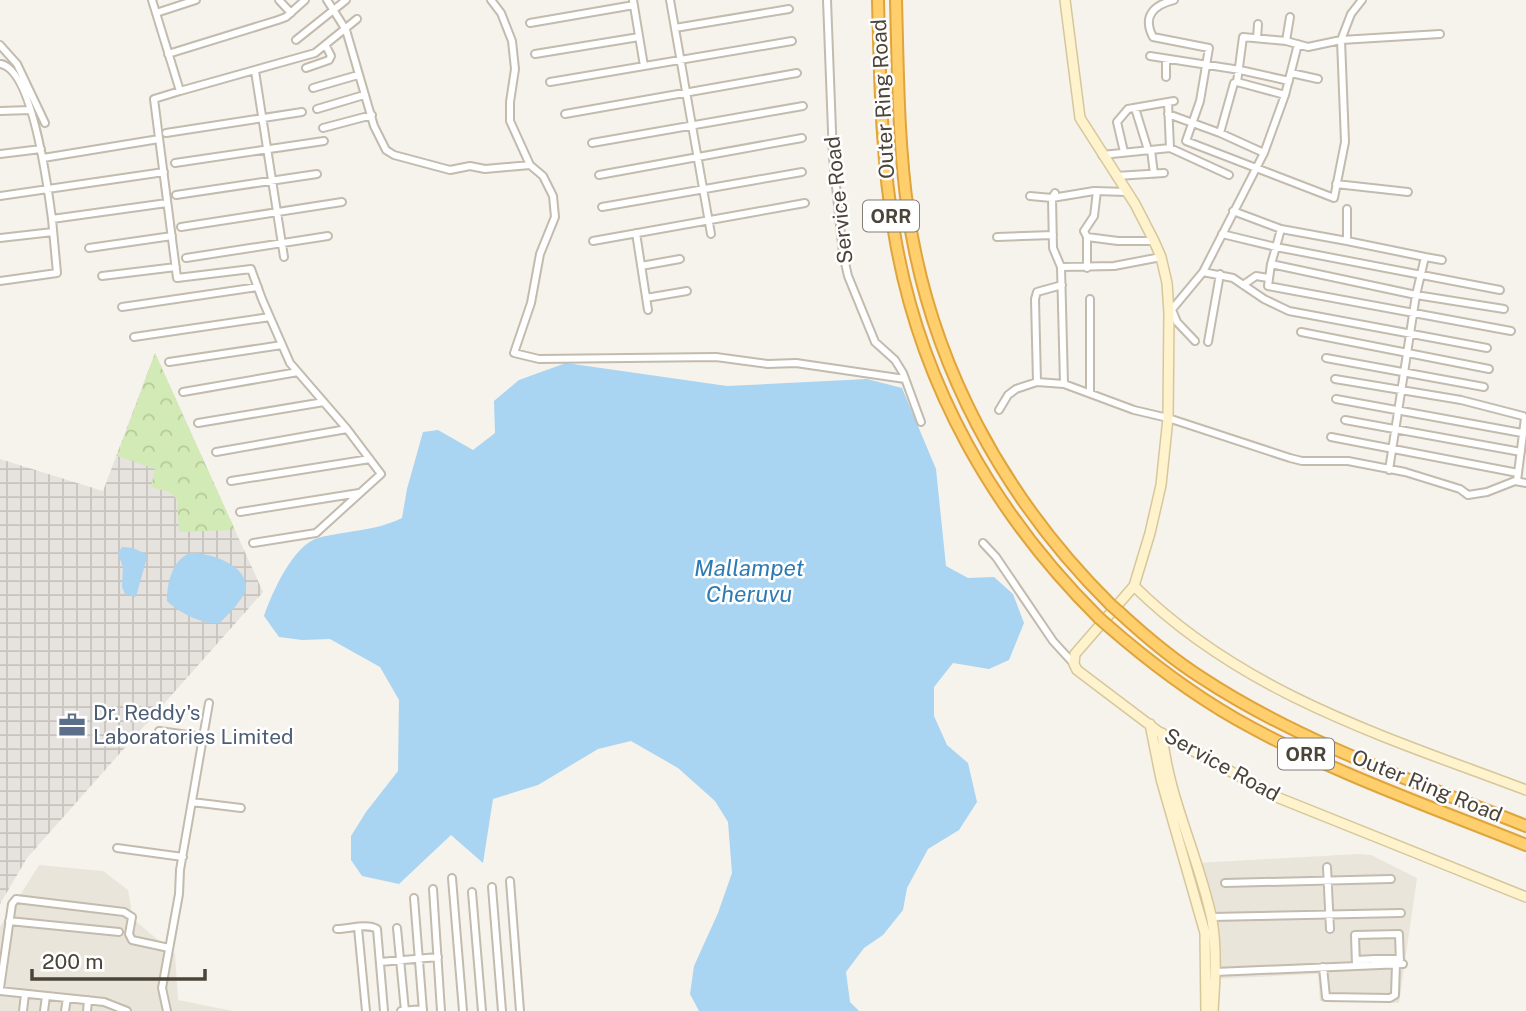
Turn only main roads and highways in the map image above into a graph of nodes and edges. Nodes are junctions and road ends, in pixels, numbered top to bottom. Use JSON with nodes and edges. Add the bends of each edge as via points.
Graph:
{"nodes":[{"id":1,"x":878,"y":0,"type":"edge"},
{"id":2,"x":896,"y":0,"type":"edge"},
{"id":3,"x":1065,"y":0,"type":"edge"},
{"id":4,"x":1134,"y":586,"type":"junction"},
{"id":5,"x":1150,"y":724,"type":"junction"},
{"id":6,"x":1162,"y":733,"type":"junction"},
{"id":7,"x":1526,"y":790,"type":"edge"},
{"id":8,"x":1526,"y":826,"type":"edge"},
{"id":9,"x":1526,"y":845,"type":"edge"},
{"id":10,"x":1526,"y":897,"type":"edge"},
{"id":11,"x":1206,"y":1011,"type":"edge"},
{"id":12,"x":1213,"y":1011,"type":"edge"}],
"edges":[{"from":1,"to":9,"type":"highway","name":"Outer Ring Road","number":"ORR","via":[[885,161],[906,290],[955,422],[1035,548],[1103,621],[1180,684],[1258,731]]},
{"from":2,"to":8,"type":"highway","name":"Outer Ring Road","number":"ORR","via":[[901,146],[912,236],[930,311],[970,414],[1011,485],[1049,537],[1115,609],[1222,691],[1359,759]]},
{"from":3,"to":4,"type":"main road","via":[[1080,118],[1154,241],[1171,311],[1161,485]]},
{"from":4,"to":5,"type":"main road","name":"Service Road","via":[[1075,654],[1074,664]]},
{"from":4,"to":7,"type":"main road","via":[[1229,662],[1272,688]]},
{"from":5,"to":6,"type":"main road","name":"Service Road"},
{"from":5,"to":11,"type":"main road","via":[[1205,933]]},
{"from":6,"to":10,"type":"main road","name":"Service Road","via":[[1279,798]]},
{"from":6,"to":12,"type":"main road","via":[[1167,770],[1211,917]]}]}
